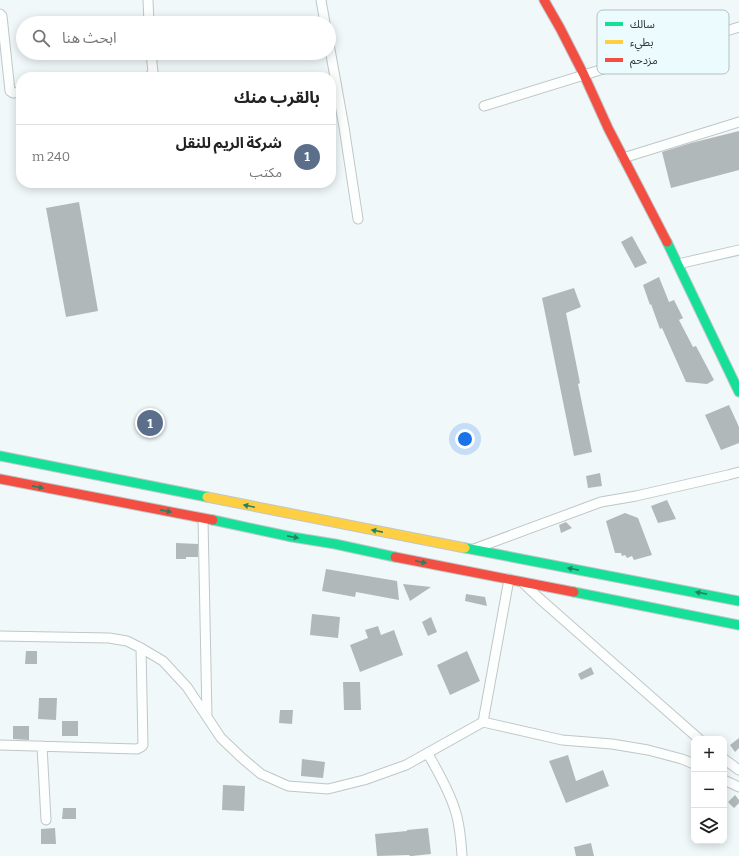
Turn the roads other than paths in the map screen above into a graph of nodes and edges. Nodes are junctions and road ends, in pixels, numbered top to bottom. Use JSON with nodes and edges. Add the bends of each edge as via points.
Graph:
{"nodes":[{"id":1,"x":148,"y":0,"type":"edge"},
{"id":2,"x":321,"y":0,"type":"edge"},
{"id":3,"x":544,"y":0,"type":"edge"},
{"id":4,"x":0,"y":14,"type":"edge"},
{"id":5,"x":149,"y":16,"type":"edge"},
{"id":6,"x":324,"y":16,"type":"edge"},
{"id":7,"x":739,"y":27,"type":"edge"},
{"id":8,"x":729,"y":30,"type":"edge"},
{"id":9,"x":152,"y":60,"type":"edge"},
{"id":10,"x":332,"y":60,"type":"edge"},
{"id":11,"x":597,"y":71,"type":"edge"},
{"id":12,"x":153,"y":72,"type":"edge"},
{"id":13,"x":334,"y":72,"type":"edge"},
{"id":14,"x":584,"y":75,"type":"junction"},
{"id":15,"x":336,"y":83,"type":"edge"},
{"id":16,"x":16,"y":93,"type":"edge"},
{"id":17,"x":484,"y":106,"type":"dead end"},
{"id":18,"x":739,"y":122,"type":"edge"},
{"id":19,"x":623,"y":158,"type":"junction"},
{"id":20,"x":358,"y":219,"type":"dead end"},
{"id":21,"x":739,"y":250,"type":"edge"},
{"id":22,"x":678,"y":264,"type":"junction"},
{"id":23,"x":739,"y":392,"type":"edge"},
{"id":24,"x":0,"y":456,"type":"edge"},
{"id":25,"x":739,"y":472,"type":"edge"},
{"id":26,"x":0,"y":479,"type":"edge"},
{"id":27,"x":204,"y":519,"type":"junction"},
{"id":28,"x":337,"y":534,"type":"junction"},
{"id":29,"x":473,"y":550,"type":"junction"},
{"id":30,"x":509,"y":579,"type":"junction"},
{"id":31,"x":521,"y":582,"type":"junction"},
{"id":32,"x":739,"y":601,"type":"edge"},
{"id":33,"x":739,"y":625,"type":"edge"},
{"id":34,"x":0,"y":636,"type":"edge"},
{"id":35,"x":141,"y":648,"type":"junction"},
{"id":36,"x":207,"y":718,"type":"junction"},
{"id":37,"x":484,"y":722,"type":"junction"},
{"id":38,"x":696,"y":736,"type":"edge"},
{"id":39,"x":0,"y":745,"type":"edge"},
{"id":40,"x":42,"y":746,"type":"junction"},
{"id":41,"x":428,"y":754,"type":"junction"},
{"id":42,"x":727,"y":761,"type":"edge"},
{"id":43,"x":691,"y":763,"type":"edge"},
{"id":44,"x":739,"y":770,"type":"edge"},
{"id":45,"x":727,"y":781,"type":"edge"},
{"id":46,"x":739,"y":787,"type":"edge"},
{"id":47,"x":46,"y":820,"type":"dead end"},
{"id":48,"x":462,"y":856,"type":"edge"}],
"edges":[{"from":1,"to":5,"type":"street"},
{"from":2,"to":6,"type":"street"},
{"from":3,"to":14,"type":"main road"},
{"from":4,"to":16,"type":"street","via":[[10,91]]},
{"from":7,"to":8,"type":"street"},
{"from":9,"to":12,"type":"street"},
{"from":10,"to":13,"type":"street"},
{"from":11,"to":14,"type":"street"},
{"from":14,"to":17,"type":"street"},
{"from":14,"to":19,"type":"main road"},
{"from":15,"to":20,"type":"street"},
{"from":18,"to":19,"type":"street"},
{"from":19,"to":22,"type":"main road"},
{"from":21,"to":22,"type":"street"},
{"from":22,"to":23,"type":"main road"},
{"from":28,"to":24,"type":"main road","one_way":true,"via":[[55,466]]},
{"from":25,"to":29,"type":"street","via":[[602,502]]},
{"from":26,"to":27,"type":"main road","one_way":true},
{"from":27,"to":28,"type":"main road","one_way":true,"via":[[292,537]]},
{"from":27,"to":36,"type":"street"},
{"from":29,"to":28,"type":"main road","one_way":true},
{"from":28,"to":30,"type":"main road","one_way":true},
{"from":32,"to":29,"type":"main road","one_way":true},
{"from":30,"to":31,"type":"main road"},
{"from":30,"to":37,"type":"street"},
{"from":31,"to":33,"type":"main road"},
{"from":31,"to":38,"type":"street"},
{"from":34,"to":35,"type":"street","via":[[109,638],[127,641]]},
{"from":35,"to":36,"type":"street","via":[[163,661],[186,687]]},
{"from":35,"to":40,"type":"street","via":[[141,747],[137,749]]},
{"from":36,"to":41,"type":"street","via":[[221,738],[261,774],[288,786],[328,789],[364,780]]},
{"from":37,"to":41,"type":"street"},
{"from":37,"to":43,"type":"street","via":[[562,740],[648,750]]},
{"from":39,"to":40,"type":"street"},
{"from":40,"to":47,"type":"street"},
{"from":41,"to":48,"type":"street","via":[[455,810]]},
{"from":42,"to":44,"type":"street"},
{"from":45,"to":46,"type":"street"}]}
